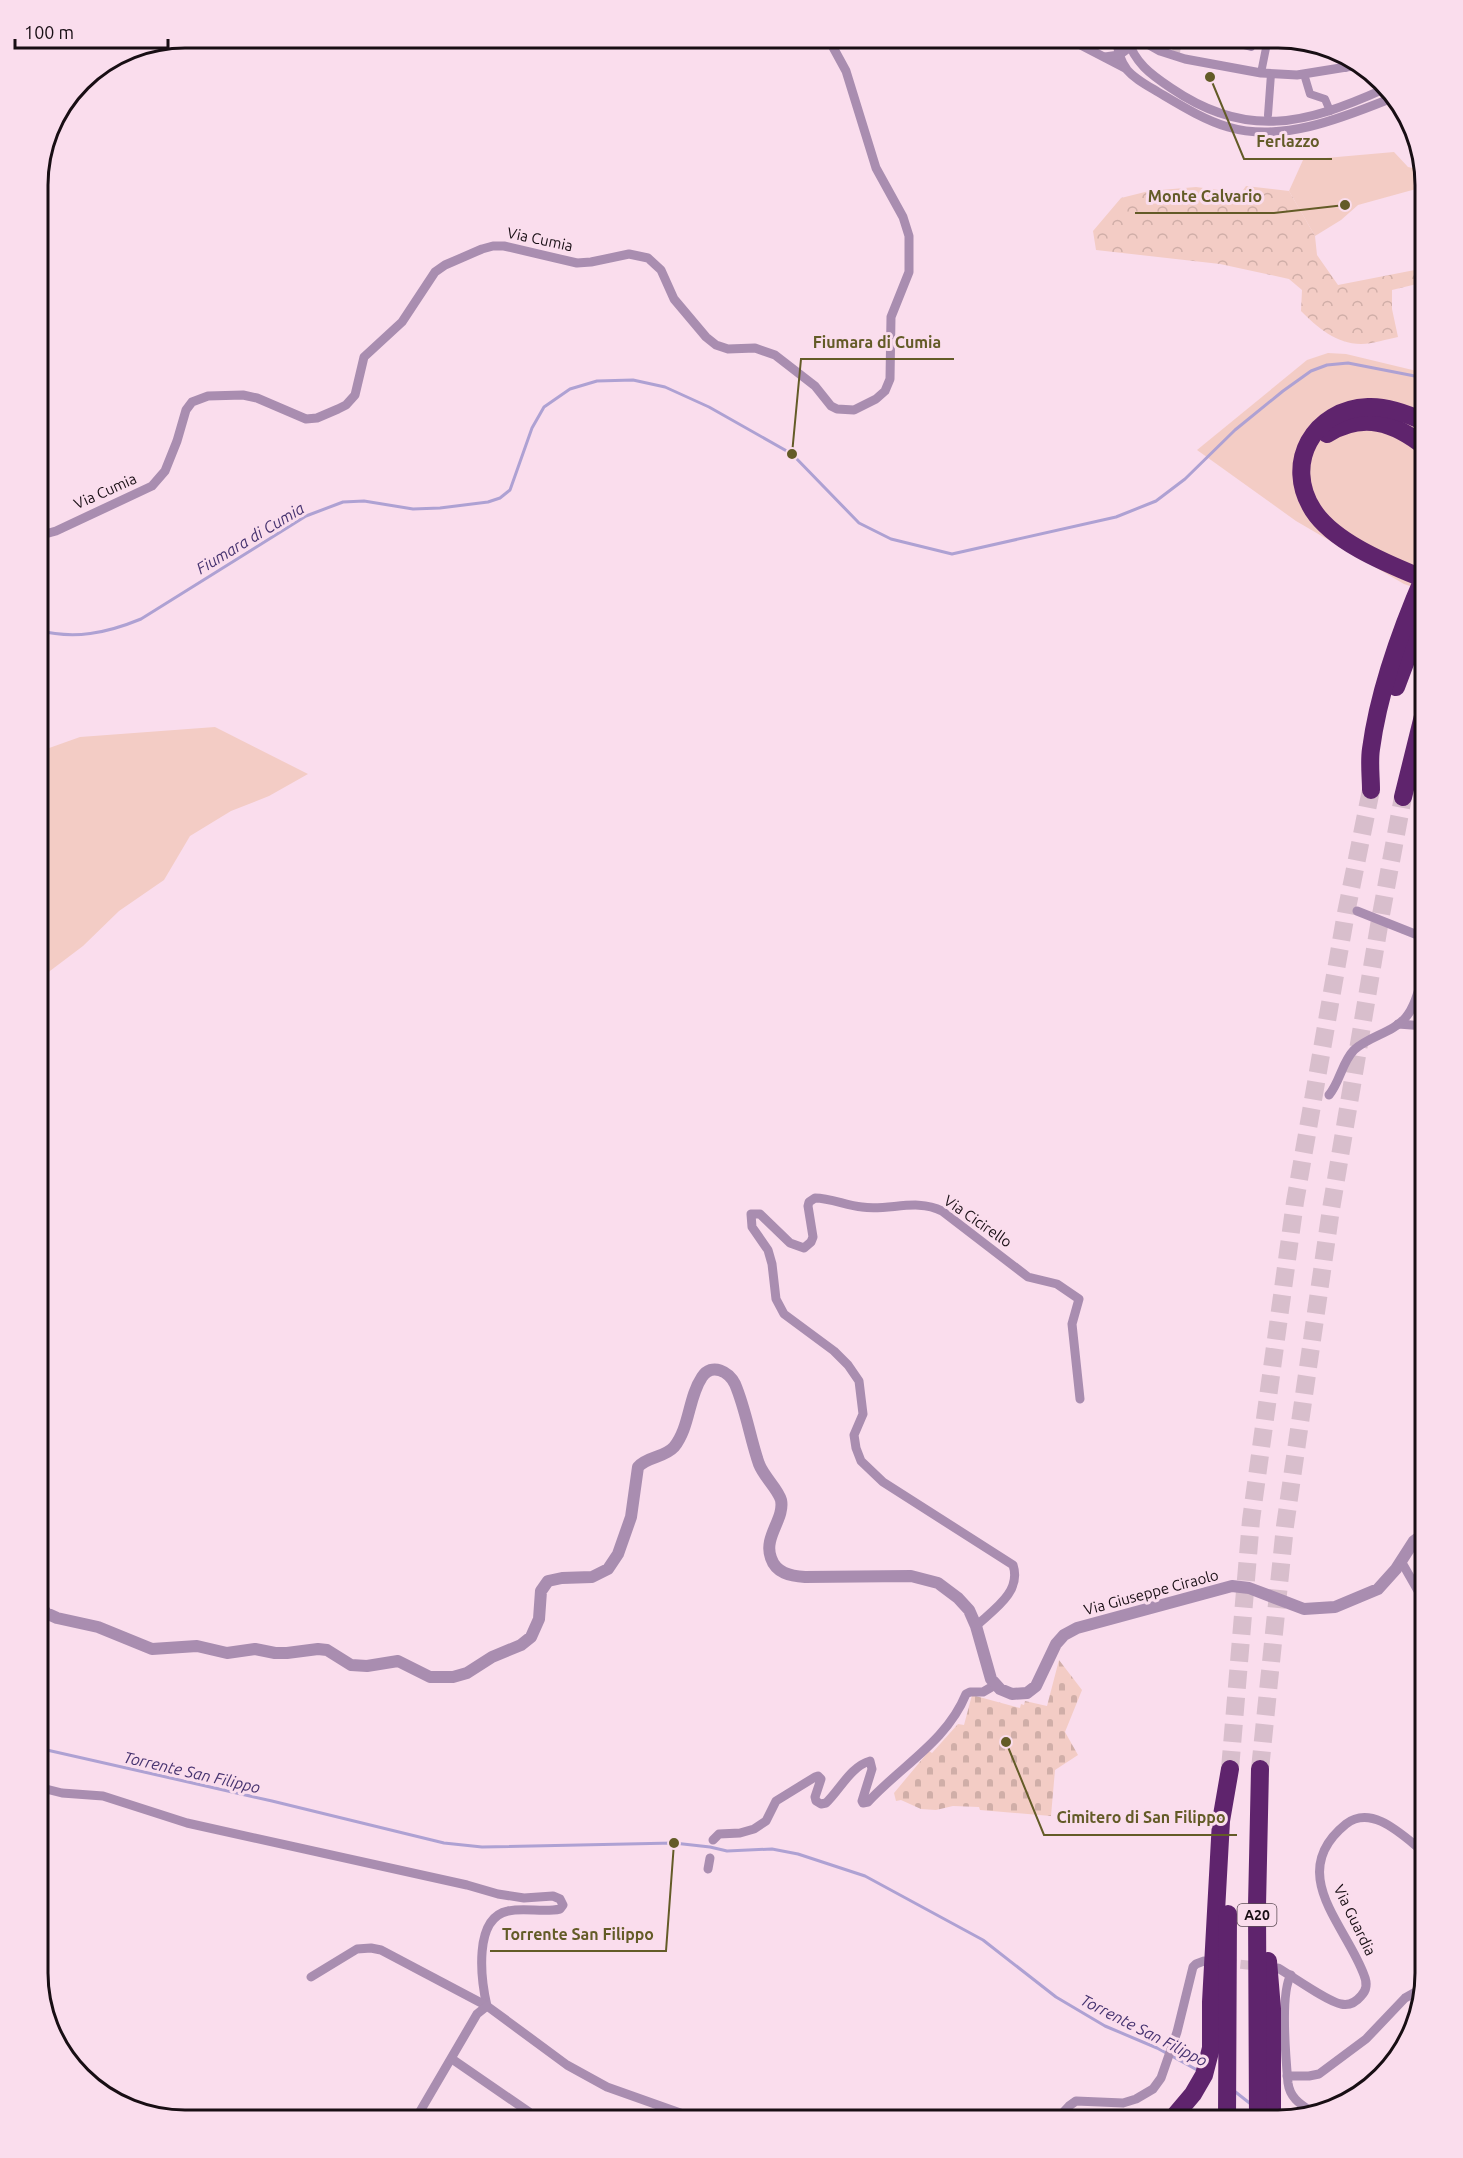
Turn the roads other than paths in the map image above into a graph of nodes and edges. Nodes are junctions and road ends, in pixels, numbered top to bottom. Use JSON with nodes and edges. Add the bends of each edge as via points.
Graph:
{"nodes":[{"id":1,"x":833,"y":48,"type":"edge"},
{"id":2,"x":1086,"y":48,"type":"edge"},
{"id":3,"x":1118,"y":48,"type":"edge"},
{"id":4,"x":1130,"y":48,"type":"joint"},
{"id":5,"x":1158,"y":48,"type":"edge"},
{"id":6,"x":1266,"y":48,"type":"edge"},
{"id":7,"x":1119,"y":55,"type":"junction"},
{"id":8,"x":1105,"y":57,"type":"junction"},
{"id":9,"x":1344,"y":65,"type":"edge"},
{"id":10,"x":1349,"y":67,"type":"edge"},
{"id":11,"x":1125,"y":68,"type":"junction"},
{"id":12,"x":1345,"y":68,"type":"junction"},
{"id":13,"x":1261,"y":73,"type":"junction"},
{"id":14,"x":1272,"y":74,"type":"junction"},
{"id":15,"x":1304,"y":74,"type":"junction"},
{"id":16,"x":1379,"y":92,"type":"edge"},
{"id":17,"x":1386,"y":100,"type":"edge"},
{"id":18,"x":1330,"y":111,"type":"junction"},
{"id":19,"x":1268,"y":115,"type":"dead end"},
{"id":20,"x":1415,"y":418,"type":"edge"},
{"id":21,"x":1415,"y":440,"type":"edge"},
{"id":22,"x":48,"y":533,"type":"edge"},
{"id":23,"x":1415,"y":570,"type":"edge"},
{"id":24,"x":1415,"y":571,"type":"edge"},
{"id":25,"x":1415,"y":592,"type":"edge"},
{"id":26,"x":1415,"y":636,"type":"edge"},
{"id":27,"x":1415,"y":748,"type":"edge"},
{"id":28,"x":1403,"y":797,"type":"tunnel mouth"},
{"id":29,"x":1357,"y":911,"type":"dead end"},
{"id":30,"x":1415,"y":934,"type":"edge"},
{"id":31,"x":1415,"y":996,"type":"edge"},
{"id":32,"x":1398,"y":1024,"type":"junction"},
{"id":33,"x":1415,"y":1025,"type":"edge"},
{"id":34,"x":1329,"y":1095,"type":"dead end"},
{"id":35,"x":1080,"y":1399,"type":"dead end"},
{"id":36,"x":1415,"y":1540,"type":"edge"},
{"id":37,"x":1401,"y":1561,"type":"junction"},
{"id":38,"x":1415,"y":1586,"type":"edge"},
{"id":39,"x":48,"y":1614,"type":"edge"},
{"id":40,"x":976,"y":1626,"type":"junction"},
{"id":41,"x":995,"y":1685,"type":"junction"},
{"id":42,"x":1230,"y":1769,"type":"tunnel mouth"},
{"id":43,"x":1260,"y":1769,"type":"tunnel mouth"},
{"id":44,"x":48,"y":1790,"type":"edge"},
{"id":45,"x":713,"y":1840,"type":"dead end"},
{"id":46,"x":1415,"y":1846,"type":"edge"},
{"id":47,"x":710,"y":1857,"type":"dead end"},
{"id":48,"x":708,"y":1869,"type":"dead end"},
{"id":49,"x":1204,"y":1961,"type":"dead end"},
{"id":50,"x":1278,"y":1968,"type":"dead end"},
{"id":51,"x":1291,"y":1976,"type":"junction"},
{"id":52,"x":311,"y":1977,"type":"dead end"},
{"id":53,"x":1414,"y":1993,"type":"edge"},
{"id":54,"x":487,"y":2006,"type":"junction"},
{"id":55,"x":1219,"y":2046,"type":"junction"},
{"id":56,"x":452,"y":2059,"type":"junction"},
{"id":57,"x":1273,"y":2069,"type":"junction"},
{"id":58,"x":1305,"y":2107,"type":"edge"},
{"id":59,"x":420,"y":2110,"type":"edge"},
{"id":60,"x":526,"y":2110,"type":"edge"},
{"id":61,"x":672,"y":2110,"type":"edge"},
{"id":62,"x":1065,"y":2110,"type":"edge"},
{"id":63,"x":1180,"y":2110,"type":"edge"},
{"id":64,"x":1226,"y":2110,"type":"edge"},
{"id":65,"x":1261,"y":2110,"type":"edge"},
{"id":66,"x":1272,"y":2110,"type":"edge"}],
"edges":[{"from":1,"to":22,"type":"street","name":"Via Cumia","via":[[846,72],[879,176],[903,217],[909,236],[909,272],[891,317],[890,380],[876,399],[854,410],[837,409],[775,354],[716,345],[674,299],[661,270],[648,258],[629,254],[577,262],[493,246],[435,272],[396,329],[364,357],[357,390],[346,405],[306,419],[243,395],[196,399],[186,410],[174,450],[157,482],[110,508]]},
{"from":2,"to":8,"type":"street"},
{"from":3,"to":7,"type":"street"},
{"from":4,"to":7,"type":"street"},
{"from":4,"to":18,"type":"street","via":[[1150,74],[1188,99],[1224,115],[1273,122]]},
{"from":5,"to":13,"type":"street"},
{"from":6,"to":13,"type":"street"},
{"from":7,"to":8,"type":"street"},
{"from":7,"to":11,"type":"street"},
{"from":8,"to":11,"type":"street"},
{"from":9,"to":12,"type":"street"},
{"from":10,"to":12,"type":"street"},
{"from":11,"to":17,"type":"street","via":[[1144,84],[1206,118],[1229,128],[1250,131],[1309,126]]},
{"from":12,"to":15,"type":"street"},
{"from":13,"to":14,"type":"street"},
{"from":14,"to":15,"type":"street"},
{"from":14,"to":19,"type":"street"},
{"from":15,"to":18,"type":"street","via":[[1310,94],[1325,99]]},
{"from":16,"to":18,"type":"street"},
{"from":20,"to":24,"type":"highway","via":[[1386,408],[1340,413],[1312,435],[1305,448],[1301,473],[1306,497],[1330,528],[1357,548]]},
{"from":21,"to":23,"type":"highway","via":[[1380,423],[1347,424],[1327,434],[1317,445],[1309,482],[1320,508],[1333,521],[1362,542]]},
{"from":25,"to":26,"type":"highway","via":[[1384,689],[1370,751],[1371,790],[1394,692]]},
{"from":27,"to":28,"type":"highway"},
{"from":29,"to":30,"type":"street"},
{"from":31,"to":32,"type":"street"},
{"from":32,"to":33,"type":"street"},
{"from":32,"to":34,"type":"street","via":[[1355,1049]]},
{"from":35,"to":40,"type":"street","name":"Via Cicirello","via":[[1072,1324],[1079,1302],[1077,1296],[1057,1284],[1028,1277],[942,1211],[917,1205],[860,1207],[815,1198],[808,1206],[813,1237],[804,1248],[790,1243],[760,1214],[751,1214],[752,1227],[768,1250],[776,1299],[784,1314],[834,1351],[859,1381],[862,1414],[854,1435],[861,1461],[891,1487],[1013,1565],[1016,1577],[1011,1590]]},
{"from":36,"to":37,"type":"street"},
{"from":37,"to":38,"type":"street"},
{"from":37,"to":41,"type":"street","name":"Via Giuseppe Ciraolo","via":[[1378,1589],[1335,1606],[1304,1609],[1249,1588],[1232,1586],[1083,1626],[1070,1631],[1056,1644],[1032,1690],[1012,1694]]},
{"from":39,"to":40,"type":"street","via":[[98,1627],[152,1650],[197,1646],[227,1653],[255,1649],[287,1653],[318,1649],[327,1650],[351,1665],[399,1661],[430,1677],[460,1675],[531,1637],[539,1619],[541,1591],[548,1581],[592,1577],[612,1564],[634,1510],[638,1467],[666,1454],[675,1445],[701,1378],[718,1370],[728,1374],[735,1384],[759,1464],[781,1500],[769,1545],[776,1567],[788,1575],[805,1577],[903,1575],[930,1580],[958,1598]]},
{"from":40,"to":41,"type":"street"},
{"from":41,"to":45,"type":"street","via":[[966,1694],[953,1721],[934,1742],[868,1802],[862,1801],[872,1769],[870,1761],[863,1763],[826,1803],[816,1801],[821,1779],[818,1776],[776,1801],[766,1821],[754,1829],[719,1834]]},
{"from":42,"to":55,"type":"highway","via":[[1221,1821],[1211,2002]]},
{"from":43,"to":57,"type":"highway","via":[[1259,1801],[1267,1855]]},
{"from":44,"to":54,"type":"street","via":[[103,1796],[187,1823],[498,1894],[560,1899],[560,1910],[504,1911],[487,1926],[483,1979]]},
{"from":46,"to":51,"type":"street","name":"Via Guardia","via":[[1372,1818],[1360,1818],[1345,1825],[1328,1845],[1320,1864],[1320,1879],[1329,1907],[1362,1968],[1365,1989],[1354,2002],[1341,2004]]},
{"from":47,"to":48,"type":"street"},
{"from":49,"to":62,"type":"street","via":[[1193,1967],[1161,2078],[1153,2089],[1136,2099],[1116,2103],[1076,2101]]},
{"from":50,"to":51,"type":"street","name":"Via Guardia"},
{"from":51,"to":57,"type":"street"},
{"from":52,"to":54,"type":"street","via":[[357,1949],[371,1948],[416,1967]]},
{"from":53,"to":57,"type":"street","via":[[1366,2038],[1319,2073],[1309,2076]]},
{"from":54,"to":56,"type":"street","via":[[477,2014]]},
{"from":54,"to":61,"type":"street","via":[[591,2079]]},
{"from":55,"to":63,"type":"highway"},
{"from":55,"to":64,"type":"highway"},
{"from":56,"to":59,"type":"street"},
{"from":56,"to":60,"type":"street"},
{"from":57,"to":58,"type":"street"},
{"from":57,"to":65,"type":"highway"},
{"from":57,"to":66,"type":"highway"}]}
